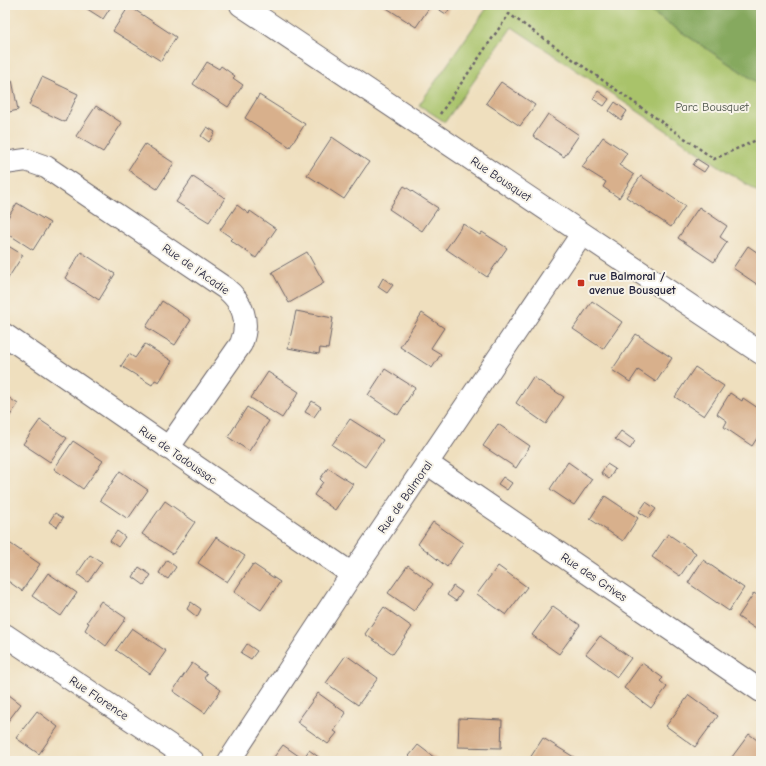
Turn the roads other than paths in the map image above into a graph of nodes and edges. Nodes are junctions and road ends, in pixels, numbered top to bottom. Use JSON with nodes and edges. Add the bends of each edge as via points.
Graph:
{"nodes":[{"id":1,"x":241,"y":5,"type":"edge"},
{"id":2,"x":5,"y":163,"type":"edge"},
{"id":3,"x":582,"y":234,"type":"junction"},
{"id":4,"x":5,"y":335,"type":"edge"},
{"id":5,"x":761,"y":353,"type":"edge"},
{"id":6,"x":168,"y":448,"type":"junction"},
{"id":7,"x":428,"y":464,"type":"junction"},
{"id":8,"x":352,"y":574,"type":"junction"},
{"id":9,"x":5,"y":635,"type":"edge"},
{"id":10,"x":761,"y":691,"type":"edge"},
{"id":11,"x":193,"y":761,"type":"edge"},
{"id":12,"x":229,"y":761,"type":"edge"}],
"edges":[{"from":1,"to":3,"type":"street","name":"Rue Bousquet"},
{"from":2,"to":6,"type":"street","name":"Rue de l'Acadie","via":[[26,160],[46,167],[232,293],[240,304],[245,324],[241,344]]},
{"from":3,"to":5,"type":"street","name":"Rue Bousquet"},
{"from":3,"to":7,"type":"street","name":"Rue de Balmoral"},
{"from":4,"to":6,"type":"street","name":"Rue de Tadoussac"},
{"from":6,"to":8,"type":"street","name":"Rue de Tadoussac"},
{"from":7,"to":8,"type":"street","name":"Rue de Balmoral"},
{"from":7,"to":10,"type":"street","name":"Rue des Grives"},
{"from":8,"to":12,"type":"street","name":"Rue de Balmoral"},
{"from":9,"to":11,"type":"street","name":"Rue Florence"}]}
